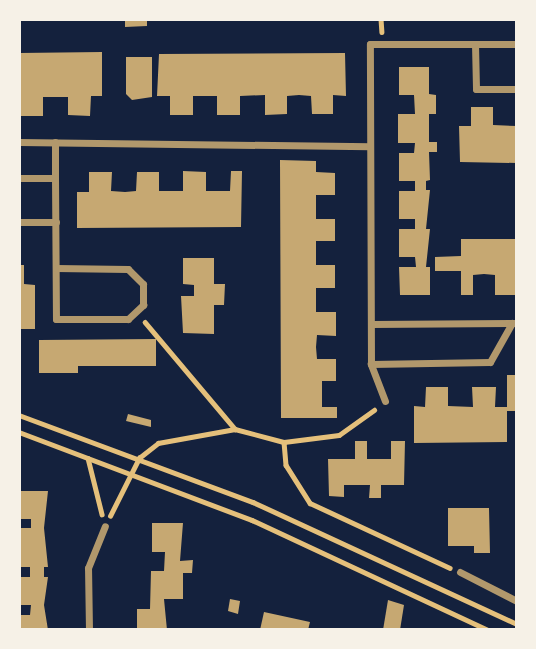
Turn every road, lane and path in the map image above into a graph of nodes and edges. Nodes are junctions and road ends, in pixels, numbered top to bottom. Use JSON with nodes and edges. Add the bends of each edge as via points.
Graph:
{"nodes":[{"id":1,"x":475,"y":44,"type":"junction"},
{"id":2,"x":517,"y":44,"type":"edge"},
{"id":3,"x":517,"y":89,"type":"edge"},
{"id":4,"x":19,"y":142,"type":"edge"},
{"id":5,"x":55,"y":142,"type":"junction"},
{"id":6,"x":370,"y":146,"type":"junction"},
{"id":7,"x":19,"y":178,"type":"edge"},
{"id":8,"x":55,"y":178,"type":"junction"},
{"id":9,"x":19,"y":222,"type":"edge"},
{"id":10,"x":56,"y":222,"type":"junction"},
{"id":11,"x":56,"y":268,"type":"junction"},
{"id":12,"x":137,"y":313,"type":"junction"},
{"id":13,"x":514,"y":323,"type":"edge"},
{"id":14,"x":371,"y":324,"type":"junction"},
{"id":15,"x":371,"y":364,"type":"junction"},
{"id":16,"x":385,"y":401,"type":"joint"},
{"id":17,"x":19,"y":415,"type":"edge"},
{"id":18,"x":235,"y":429,"type":"junction"},
{"id":19,"x":19,"y":432,"type":"edge"},
{"id":20,"x":284,"y":442,"type":"junction"},
{"id":21,"x":88,"y":458,"type":"junction"},
{"id":22,"x":139,"y":458,"type":"junction"},
{"id":23,"x":131,"y":477,"type":"junction"},
{"id":24,"x":105,"y":526,"type":"junction"},
{"id":25,"x":460,"y":572,"type":"joint"},
{"id":26,"x":517,"y":601,"type":"edge"},
{"id":27,"x":517,"y":624,"type":"edge"},
{"id":28,"x":89,"y":630,"type":"edge"},
{"id":29,"x":488,"y":630,"type":"edge"}],
"edges":[{"from":1,"to":2,"type":"street"},
{"from":1,"to":3,"type":"street","via":[[476,89]]},
{"from":1,"to":6,"type":"street","via":[[370,44]]},
{"from":4,"to":5,"type":"street"},
{"from":5,"to":6,"type":"street"},
{"from":5,"to":8,"type":"street"},
{"from":6,"to":14,"type":"street"},
{"from":7,"to":8,"type":"street"},
{"from":8,"to":10,"type":"street"},
{"from":9,"to":10,"type":"street"},
{"from":10,"to":11,"type":"street"},
{"from":11,"to":12,"type":"street","via":[[128,269],[143,284],[143,305]]},
{"from":11,"to":12,"type":"street","via":[[56,318],[128,319]]},
{"from":12,"to":18,"type":"path"},
{"from":13,"to":14,"type":"street"},
{"from":13,"to":15,"type":"street","via":[[490,362]]},
{"from":14,"to":15,"type":"street"},
{"from":15,"to":16,"type":"street"},
{"from":16,"to":20,"type":"path","via":[[340,435]]},
{"from":17,"to":22,"type":"path"},
{"from":18,"to":20,"type":"path"},
{"from":18,"to":22,"type":"path","via":[[158,443]]},
{"from":19,"to":21,"type":"path"},
{"from":20,"to":25,"type":"path","via":[[286,465],[310,503]]},
{"from":21,"to":23,"type":"path"},
{"from":21,"to":24,"type":"path"},
{"from":22,"to":23,"type":"path"},
{"from":22,"to":27,"type":"path","via":[[253,502]]},
{"from":23,"to":24,"type":"path"},
{"from":23,"to":29,"type":"path","via":[[252,520]]},
{"from":24,"to":28,"type":"street","via":[[88,568]]},
{"from":25,"to":26,"type":"street"}]}
